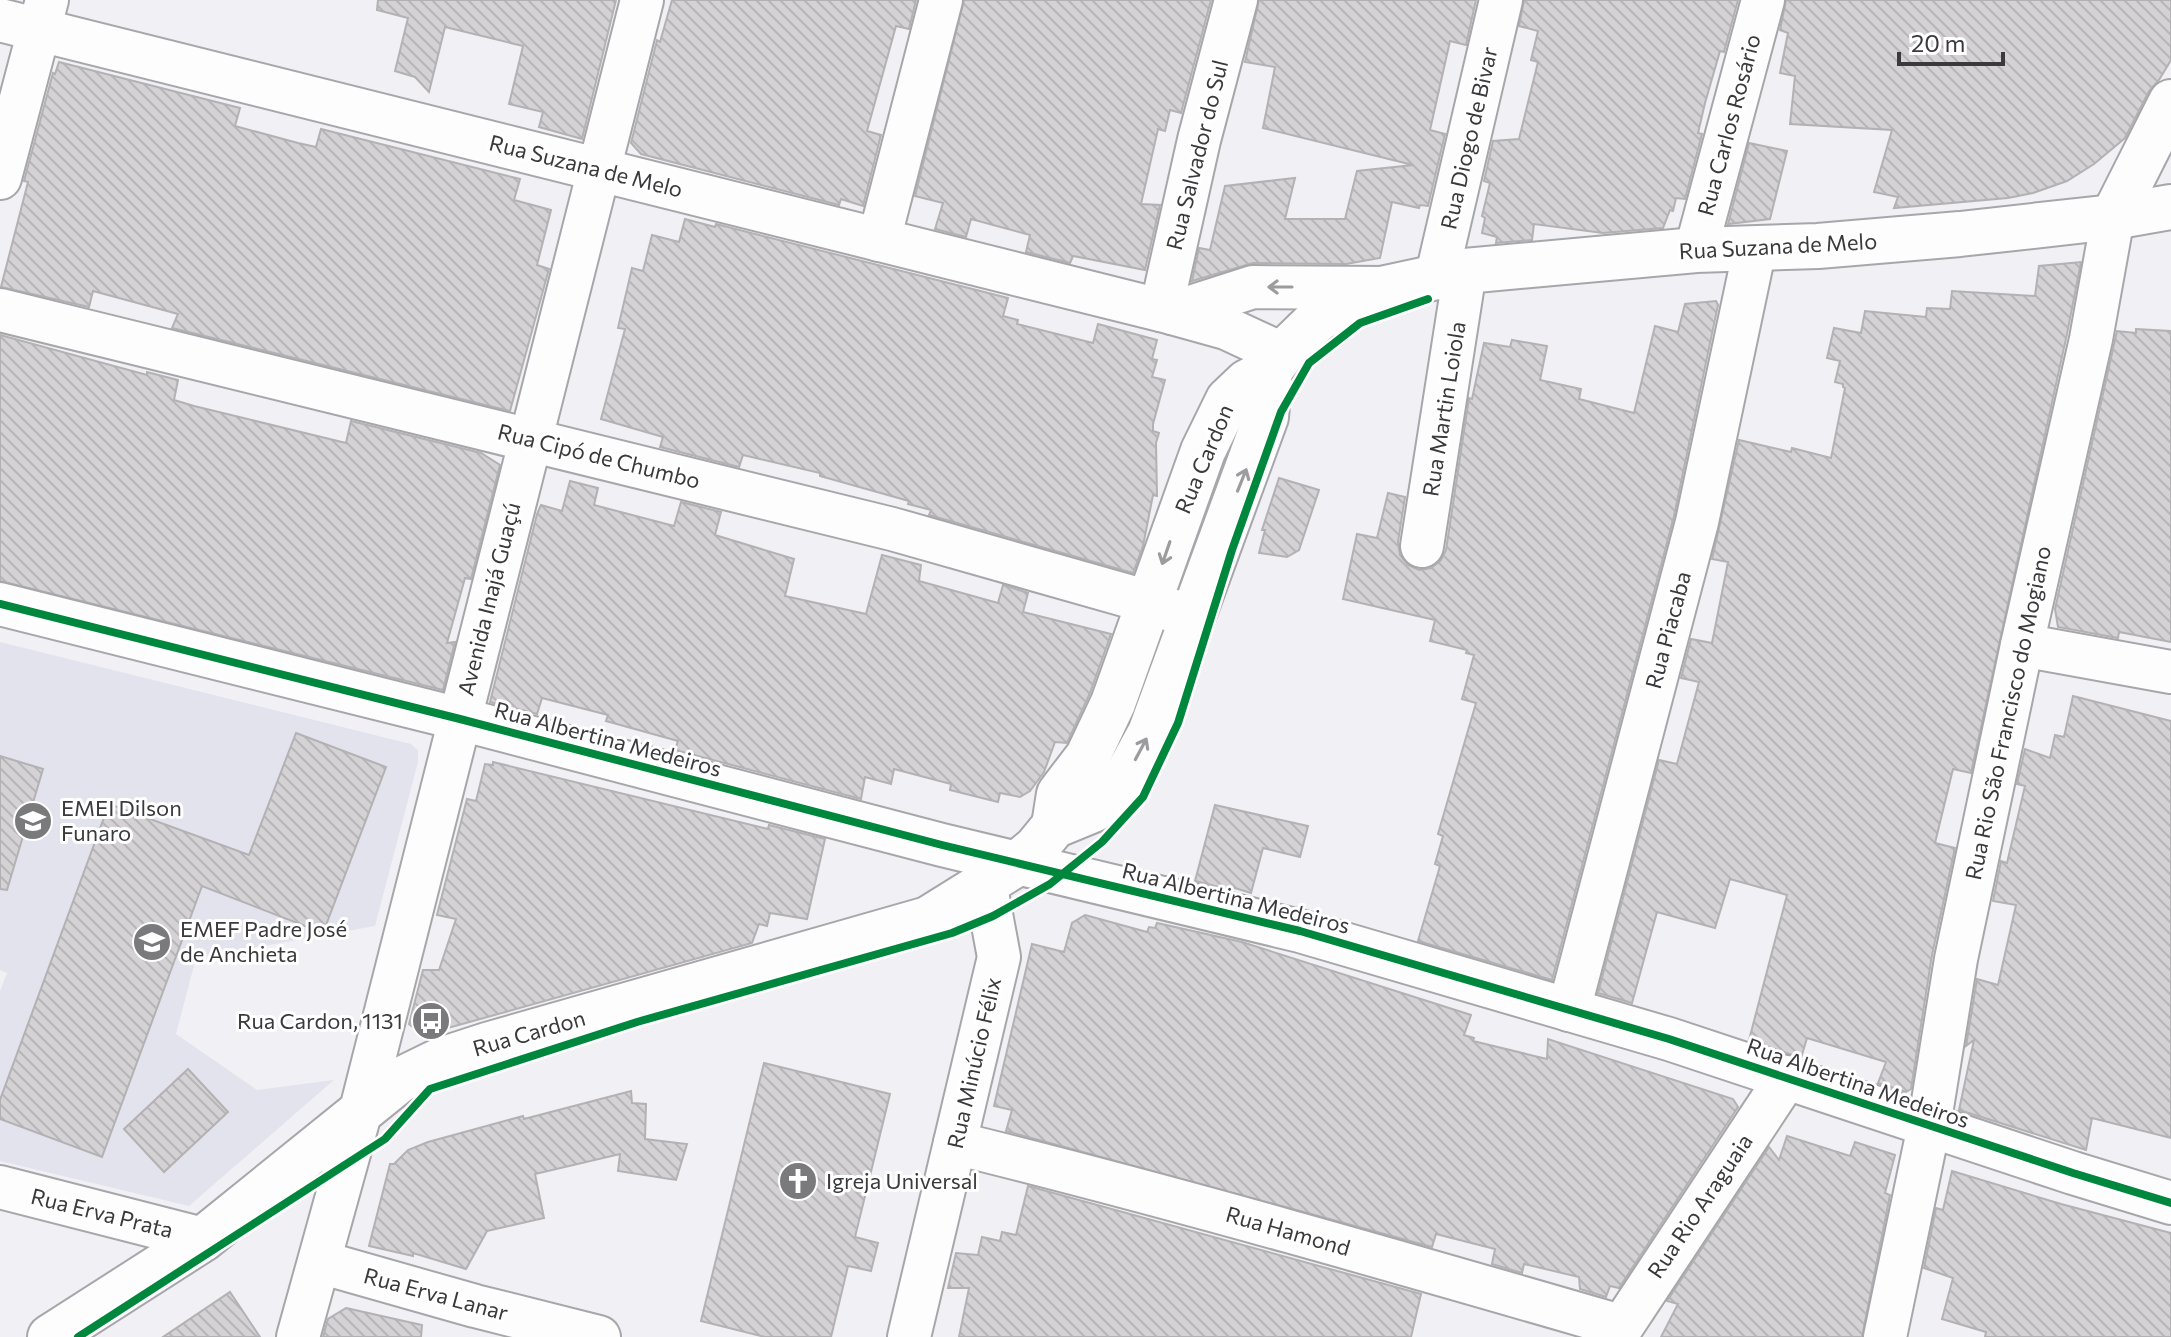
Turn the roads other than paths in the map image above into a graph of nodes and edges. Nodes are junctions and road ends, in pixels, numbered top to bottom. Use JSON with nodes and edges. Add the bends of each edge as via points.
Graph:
{"nodes":[{"id":1,"x":642,"y":0,"type":"edge"},
{"id":2,"x":941,"y":0,"type":"edge"},
{"id":3,"x":1236,"y":0,"type":"edge"},
{"id":4,"x":1501,"y":0,"type":"edge"},
{"id":5,"x":1763,"y":0,"type":"edge"},
{"id":6,"x":29,"y":17,"type":"edge"},
{"id":7,"x":2171,"y":102,"type":"edge"},
{"id":8,"x":598,"y":169,"type":"junction"},
{"id":9,"x":0,"y":178,"type":"edge"},
{"id":10,"x":2171,"y":207,"type":"edge"},
{"id":11,"x":2113,"y":217,"type":"junction"},
{"id":12,"x":879,"y":240,"type":"junction"},
{"id":13,"x":1755,"y":248,"type":"junction"},
{"id":14,"x":1696,"y":250,"type":"junction"},
{"id":15,"x":1451,"y":273,"type":"junction"},
{"id":16,"x":1386,"y":288,"type":"junction"},
{"id":17,"x":0,"y":310,"type":"edge"},
{"id":18,"x":1167,"y":311,"type":"junction"},
{"id":19,"x":1276,"y":362,"type":"junction"},
{"id":20,"x":529,"y":438,"type":"junction"},
{"id":21,"x":1422,"y":546,"type":"dead end"},
{"id":22,"x":1149,"y":602,"type":"junction"},
{"id":23,"x":0,"y":604,"type":"edge"},
{"id":24,"x":1193,"y":618,"type":"junction"},
{"id":25,"x":2022,"y":645,"type":"junction"},
{"id":26,"x":2171,"y":672,"type":"edge"},
{"id":27,"x":460,"y":719,"type":"junction"},
{"id":28,"x":1054,"y":826,"type":"junction"},
{"id":29,"x":1002,"y":872,"type":"junction"},
{"id":30,"x":1569,"y":1010,"type":"junction"},
{"id":31,"x":1787,"y":1077,"type":"junction"},
{"id":32,"x":361,"y":1110,"type":"junction"},
{"id":33,"x":1929,"y":1126,"type":"junction"},
{"id":34,"x":955,"y":1143,"type":"junction"},
{"id":35,"x":0,"y":1187,"type":"edge"},
{"id":36,"x":2171,"y":1203,"type":"edge"},
{"id":37,"x":203,"y":1239,"type":"junction"},
{"id":38,"x":320,"y":1262,"type":"junction"},
{"id":39,"x":1618,"y":1332,"type":"edge"},
{"id":40,"x":50,"y":1337,"type":"edge"},
{"id":41,"x":298,"y":1337,"type":"edge"},
{"id":42,"x":599,"y":1337,"type":"edge"},
{"id":43,"x":909,"y":1337,"type":"edge"},
{"id":44,"x":1885,"y":1337,"type":"edge"}],
"edges":[{"from":1,"to":8,"type":"street","name":"Avenida Inajá Guaçú"},
{"from":2,"to":12,"type":"street"},
{"from":3,"to":18,"type":"street","name":"Rua Salvador do Sul","via":[[1199,140]]},
{"from":4,"to":15,"type":"street","name":"Rua Diogo de Bivar"},
{"from":5,"to":14,"type":"street","name":"Rua Carlos Rosário"},
{"from":6,"to":8,"type":"street","name":"Rua Suzana de Melo"},
{"from":6,"to":9,"type":"street"},
{"from":7,"to":11,"type":"street","name":"Rua Rio São Francisco do Mogiano"},
{"from":8,"to":12,"type":"street","name":"Rua Suzana de Melo"},
{"from":8,"to":20,"type":"street","name":"Avenida Inajá Guaçú"},
{"from":10,"to":11,"type":"street","name":"Rua Suzana de Melo"},
{"from":11,"to":13,"type":"street","name":"Rua Suzana de Melo"},
{"from":11,"to":25,"type":"street","name":"Rua Rio São Francisco do Mogiano"},
{"from":12,"to":18,"type":"street","name":"Rua Suzana de Melo"},
{"from":13,"to":14,"type":"street","name":"Rua Suzana de Melo"},
{"from":13,"to":30,"type":"street","name":"Rua Piacaba","via":[[1697,522]]},
{"from":14,"to":15,"type":"street","name":"Rua Suzana de Melo"},
{"from":15,"to":16,"type":"street","name":"Rua Suzana de Melo"},
{"from":15,"to":21,"type":"street","name":"Rua Martin Loiola"},
{"from":16,"to":18,"type":"street","name":"Rua Suzana de Melo","one_way":true,"via":[[1253,287]]},
{"from":16,"to":19,"type":"street","name":"Rua Suzana de Melo","via":[[1318,319]]},
{"from":17,"to":20,"type":"street","name":"Rua Cipó de Chumbo"},
{"from":18,"to":19,"type":"street","name":"Rua Suzana de Melo","via":[[1226,328]]},
{"from":19,"to":22,"type":"street","name":"Rua Cardon","one_way":true,"via":[[1228,400],[1203,451]]},
{"from":24,"to":19,"type":"street","name":"Rua Cardon","one_way":true,"via":[[1266,417]]},
{"from":20,"to":22,"type":"street","name":"Rua Cipó de Chumbo","via":[[892,529]]},
{"from":20,"to":27,"type":"street","name":"Avenida Inajá Guaçú"},
{"from":22,"to":24,"type":"street","name":"Rua Cipó de Chumbo"},
{"from":22,"to":28,"type":"street","name":"Rua Cardon","via":[[1113,703],[1088,756],[1059,794]]},
{"from":23,"to":27,"type":"street","name":"Rua Albertina Medeiros"},
{"from":28,"to":24,"type":"street","name":"Rua Cardon","one_way":true,"via":[[1093,810],[1127,775],[1150,733]]},
{"from":25,"to":26,"type":"street"},
{"from":25,"to":33,"type":"street","name":"Rua Rio São Francisco do Mogiano","via":[[1956,959]]},
{"from":27,"to":29,"type":"street","name":"Rua Albertina Medeiros","via":[[942,845]]},
{"from":27,"to":32,"type":"street","name":"Avenida Inajá Guaçú"},
{"from":28,"to":29,"type":"street","name":"Rua Cardon","via":[[1036,848]]},
{"from":29,"to":30,"type":"street","name":"Rua Albertina Medeiros","via":[[1300,931]]},
{"from":29,"to":32,"type":"street","name":"Rua Cardon","via":[[928,919],[441,1060],[400,1080]]},
{"from":29,"to":34,"type":"street","name":"Rua Minúcio Félix","via":[[999,957]]},
{"from":30,"to":31,"type":"street","name":"Rua Albertina Medeiros"},
{"from":31,"to":33,"type":"street","name":"Rua Albertina Medeiros"},
{"from":31,"to":39,"type":"street","name":"Rua Rio Araguaia"},
{"from":32,"to":37,"type":"street","name":"Rua Cardon"},
{"from":32,"to":38,"type":"street","name":"Avenida Inajá Guaçú"},
{"from":33,"to":36,"type":"street","name":"Rua Albertina Medeiros"},
{"from":33,"to":44,"type":"street","name":"Rua Rio São Francisco do Mogiano"},
{"from":34,"to":39,"type":"street","name":"Rua Hamond","via":[[1318,1239]]},
{"from":34,"to":43,"type":"street","name":"Rua Minúcio Félix"},
{"from":35,"to":37,"type":"street","name":"Rua Erva Prata"},
{"from":37,"to":40,"type":"street","name":"Rua Cardon"},
{"from":38,"to":41,"type":"street","name":"Avenida Inajá Guaçú"},
{"from":38,"to":42,"type":"street","name":"Rua Erva Lanar"}]}
